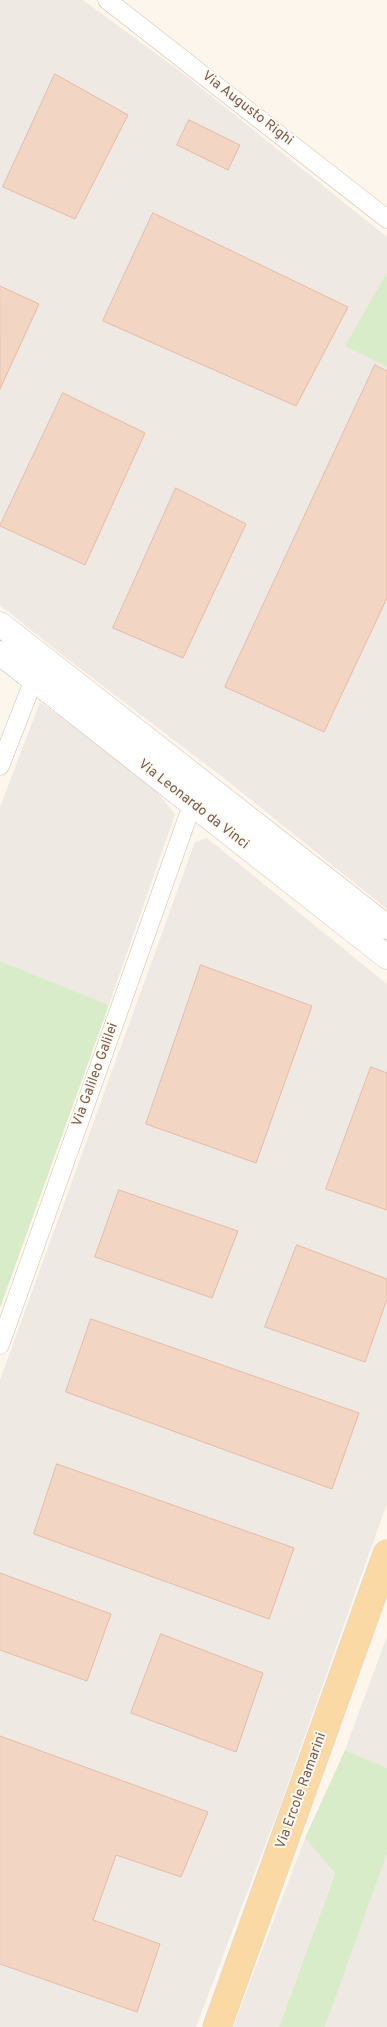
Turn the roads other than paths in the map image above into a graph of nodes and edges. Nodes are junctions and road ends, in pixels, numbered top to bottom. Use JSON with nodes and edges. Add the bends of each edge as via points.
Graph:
{"nodes":[{"id":1,"x":108,"y":0,"type":"edge"},
{"id":2,"x":387,"y":218,"type":"edge"},
{"id":3,"x":0,"y":624,"type":"edge"},
{"id":4,"x":0,"y":653,"type":"edge"},
{"id":5,"x":34,"y":679,"type":"junction"},
{"id":6,"x":0,"y":766,"type":"edge"},
{"id":7,"x":192,"y":805,"type":"junction"},
{"id":8,"x":387,"y":928,"type":"edge"},
{"id":9,"x":387,"y":957,"type":"edge"},
{"id":10,"x":0,"y":1345,"type":"edge"},
{"id":11,"x":387,"y":1554,"type":"edge"},
{"id":12,"x":217,"y":2027,"type":"edge"}],
"edges":[{"from":1,"to":2,"type":"street","name":"Via Augusto Righi"},
{"from":3,"to":8,"type":"main road","name":"Via Leonardo da Vinci"},
{"from":4,"to":5,"type":"main road","name":"Via Leonardo da Vinci"},
{"from":5,"to":6,"type":"street"},
{"from":5,"to":7,"type":"main road","name":"Via Leonardo da Vinci"},
{"from":7,"to":9,"type":"main road","name":"Via Leonardo da Vinci"},
{"from":7,"to":10,"type":"street","name":"Via Galileo Galilei"},
{"from":11,"to":12,"type":"main road","name":"Via Ercole Ramarini"}]}
